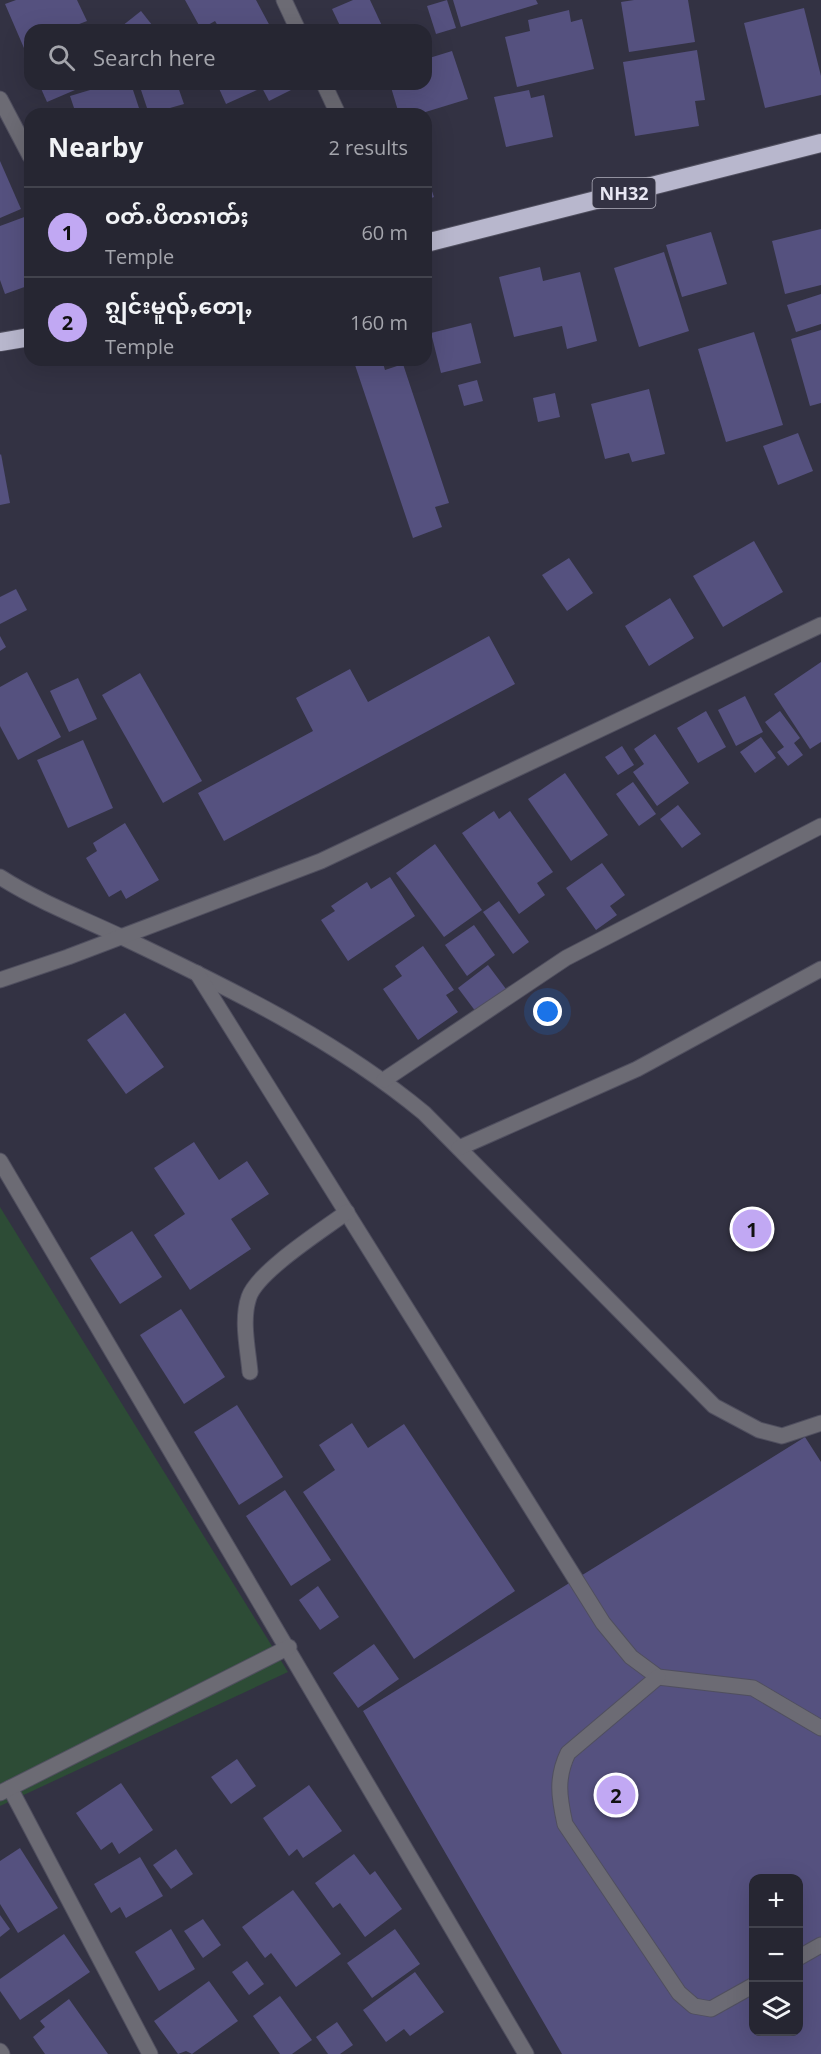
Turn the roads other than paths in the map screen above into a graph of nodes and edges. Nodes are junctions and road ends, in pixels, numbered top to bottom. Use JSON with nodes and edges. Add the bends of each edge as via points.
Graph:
{"nodes":[{"id":1,"x":284,"y":0,"type":"edge"},
{"id":2,"x":295,"y":24,"type":"edge"},
{"id":3,"x":327,"y":90,"type":"edge"},
{"id":4,"x":0,"y":99,"type":"edge"},
{"id":5,"x":335,"y":108,"type":"edge"},
{"id":6,"x":821,"y":143,"type":"edge"},
{"id":7,"x":24,"y":145,"type":"edge"},
{"id":8,"x":432,"y":241,"type":"edge"},
{"id":9,"x":24,"y":338,"type":"edge"},
{"id":10,"x":0,"y":342,"type":"edge"},
{"id":11,"x":821,"y":625,"type":"edge"},
{"id":12,"x":821,"y":826,"type":"edge"},
{"id":13,"x":0,"y":877,"type":"edge"},
{"id":14,"x":119,"y":936,"type":"junction"},
{"id":15,"x":821,"y":969,"type":"edge"},
{"id":16,"x":197,"y":973,"type":"junction"},
{"id":17,"x":0,"y":980,"type":"edge"},
{"id":18,"x":384,"y":1080,"type":"junction"},
{"id":19,"x":459,"y":1149,"type":"junction"},
{"id":20,"x":0,"y":1161,"type":"edge"},
{"id":21,"x":347,"y":1212,"type":"junction"},
{"id":22,"x":250,"y":1372,"type":"dead end"},
{"id":23,"x":821,"y":1423,"type":"edge"},
{"id":24,"x":289,"y":1647,"type":"junction"},
{"id":25,"x":658,"y":1677,"type":"junction"},
{"id":26,"x":821,"y":1728,"type":"edge"},
{"id":27,"x":5,"y":1791,"type":"edge"},
{"id":28,"x":821,"y":1945,"type":"edge"},
{"id":29,"x":803,"y":1955,"type":"edge"},
{"id":30,"x":749,"y":1986,"type":"edge"},
{"id":31,"x":150,"y":2054,"type":"edge"},
{"id":32,"x":526,"y":2054,"type":"edge"}],
"edges":[{"from":1,"to":2,"type":"street"},
{"from":3,"to":5,"type":"street"},
{"from":4,"to":7,"type":"street"},
{"from":6,"to":8,"type":"highway","number":"NH32"},
{"from":9,"to":10,"type":"highway"},
{"from":11,"to":14,"type":"street","via":[[321,861]]},
{"from":12,"to":18,"type":"street","via":[[566,958]]},
{"from":13,"to":14,"type":"street"},
{"from":14,"to":16,"type":"street"},
{"from":14,"to":17,"type":"street"},
{"from":15,"to":19,"type":"street","via":[[637,1069]]},
{"from":16,"to":18,"type":"street"},
{"from":16,"to":21,"type":"street"},
{"from":18,"to":19,"type":"street"},
{"from":19,"to":23,"type":"street","via":[[714,1406],[759,1431],[782,1436]]},
{"from":20,"to":24,"type":"street"},
{"from":21,"to":22,"type":"street","via":[[261,1278],[249,1297],[245,1318]]},
{"from":21,"to":25,"type":"street","via":[[603,1623],[631,1657]]},
{"from":24,"to":27,"type":"street"},
{"from":24,"to":32,"type":"street"},
{"from":25,"to":26,"type":"street","via":[[753,1689]]},
{"from":25,"to":30,"type":"street","via":[[568,1753],[560,1769],[558,1791],[565,1824],[679,1993],[694,2006],[711,2009]]},
{"from":27,"to":31,"type":"street"},
{"from":28,"to":29,"type":"street"}]}
